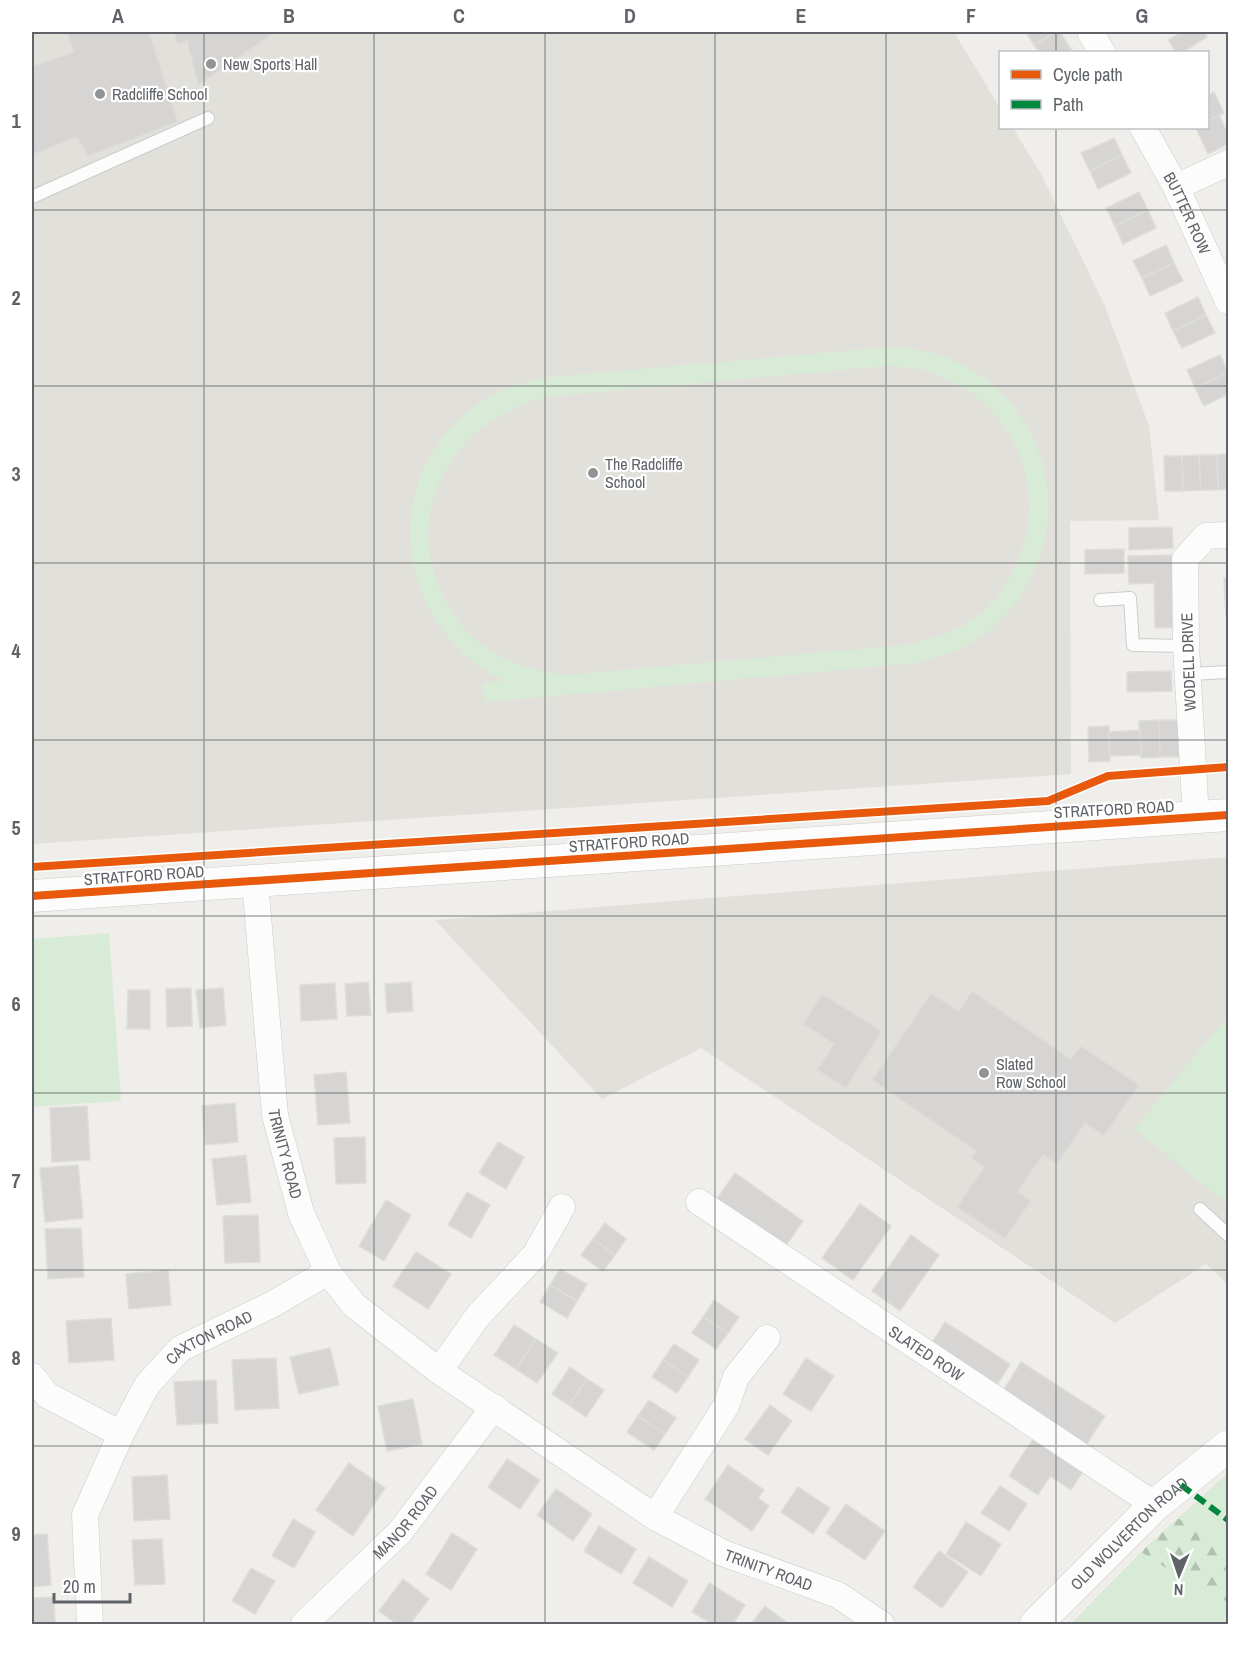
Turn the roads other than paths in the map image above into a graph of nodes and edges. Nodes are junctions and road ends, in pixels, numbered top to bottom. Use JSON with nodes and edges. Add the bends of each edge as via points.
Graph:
{"nodes":[{"id":1,"x":1090,"y":32,"type":"edge"},
{"id":2,"x":1101,"y":51,"type":"edge"},
{"id":3,"x":208,"y":118,"type":"dead end"},
{"id":4,"x":1144,"y":129,"type":"edge"},
{"id":5,"x":1228,"y":163,"type":"edge"},
{"id":6,"x":1176,"y":187,"type":"junction"},
{"id":7,"x":32,"y":197,"type":"edge"},
{"id":8,"x":1228,"y":301,"type":"edge"},
{"id":9,"x":1228,"y":535,"type":"edge"},
{"id":10,"x":1100,"y":600,"type":"dead end"},
{"id":11,"x":1186,"y":646,"type":"junction"},
{"id":12,"x":1228,"y":672,"type":"edge"},
{"id":13,"x":1189,"y":674,"type":"junction"},
{"id":14,"x":1228,"y":815,"type":"edge"},
{"id":15,"x":1196,"y":818,"type":"junction"},
{"id":16,"x":255,"y":882,"type":"junction"},
{"id":17,"x":32,"y":896,"type":"edge"},
{"id":18,"x":699,"y":1202,"type":"dead end"},
{"id":19,"x":562,"y":1207,"type":"dead end"},
{"id":20,"x":1200,"y":1209,"type":"dead end"},
{"id":21,"x":1228,"y":1235,"type":"edge"},
{"id":22,"x":328,"y":1272,"type":"junction"},
{"id":23,"x":767,"y":1338,"type":"dead end"},
{"id":24,"x":440,"y":1371,"type":"junction"},
{"id":25,"x":32,"y":1376,"type":"edge"},
{"id":26,"x":494,"y":1407,"type":"junction"},
{"id":27,"x":121,"y":1434,"type":"junction"},
{"id":28,"x":1228,"y":1446,"type":"edge"},
{"id":29,"x":1155,"y":1505,"type":"junction"},
{"id":30,"x":654,"y":1517,"type":"junction"},
{"id":31,"x":90,"y":1624,"type":"edge"},
{"id":32,"x":304,"y":1624,"type":"edge"},
{"id":33,"x":881,"y":1624,"type":"edge"},
{"id":34,"x":1036,"y":1624,"type":"edge"}],
"edges":[{"from":1,"to":2,"type":"street"},
{"from":3,"to":7,"type":"lane"},
{"from":4,"to":6,"type":"street","name":"BUTTER ROW"},
{"from":5,"to":6,"type":"street"},
{"from":6,"to":8,"type":"street","name":"BUTTER ROW"},
{"from":9,"to":11,"type":"street","name":"WODELL DRIVE","via":[[1206,536],[1185,560]]},
{"from":10,"to":11,"type":"lane","via":[[1130,598],[1133,645]]},
{"from":11,"to":13,"type":"street","name":"WODELL DRIVE"},
{"from":12,"to":13,"type":"lane"},
{"from":13,"to":15,"type":"street","name":"WODELL DRIVE"},
{"from":14,"to":15,"type":"street","name":"STRATFORD ROAD"},
{"from":15,"to":16,"type":"street","name":"STRATFORD ROAD"},
{"from":16,"to":17,"type":"street","name":"STRATFORD ROAD"},
{"from":16,"to":22,"type":"street","name":"TRINITY ROAD","via":[[275,1115],[301,1213]]},
{"from":18,"to":29,"type":"street","name":"SLATED ROW"},
{"from":19,"to":24,"type":"street","via":[[535,1254],[478,1316]]},
{"from":20,"to":21,"type":"lane"},
{"from":22,"to":24,"type":"street","name":"TRINITY ROAD","via":[[354,1305]]},
{"from":22,"to":27,"type":"street","name":"CAXTON ROAD","via":[[180,1349],[147,1385]]},
{"from":23,"to":30,"type":"street","via":[[736,1377],[726,1406]]},
{"from":24,"to":26,"type":"street","name":"TRINITY ROAD"},
{"from":25,"to":27,"type":"street","via":[[47,1395]]},
{"from":26,"to":30,"type":"street","name":"TRINITY ROAD"},
{"from":26,"to":32,"type":"street","name":"MANOR ROAD","via":[[400,1532]]},
{"from":27,"to":31,"type":"street","name":"CAXTON ROAD","via":[[85,1515]]},
{"from":28,"to":29,"type":"street","name":"OLD WOLVERTON ROAD"},
{"from":29,"to":34,"type":"street","name":"OLD WOLVERTON ROAD"},
{"from":30,"to":33,"type":"street","name":"TRINITY ROAD","via":[[723,1553],[838,1595]]}]}
